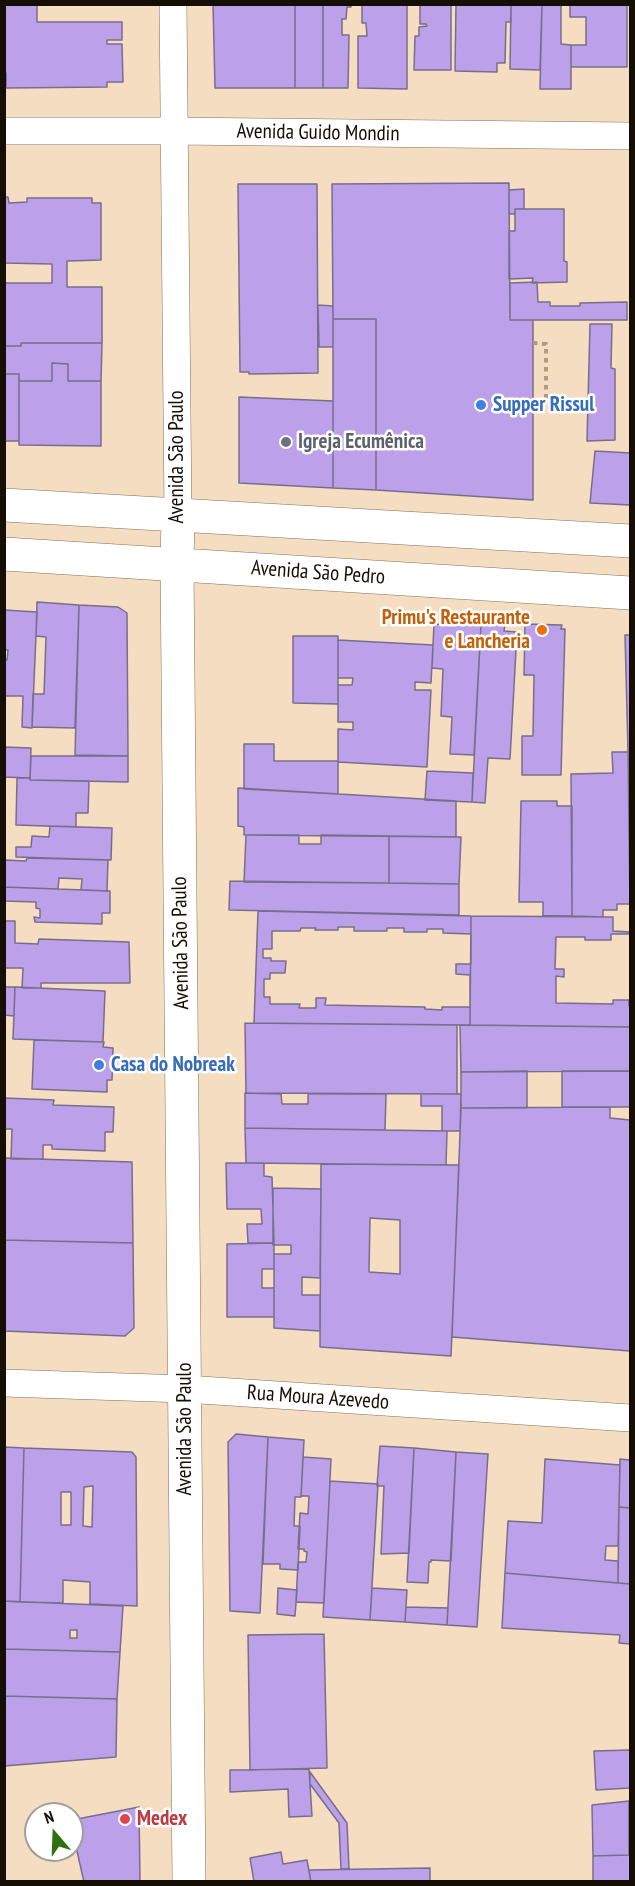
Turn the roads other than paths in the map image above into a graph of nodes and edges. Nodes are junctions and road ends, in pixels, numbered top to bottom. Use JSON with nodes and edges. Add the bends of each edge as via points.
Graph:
{"nodes":[{"id":1,"x":173,"y":4,"type":"edge"},
{"id":2,"x":4,"y":131,"type":"edge"},
{"id":3,"x":174,"y":131,"type":"junction"},
{"id":4,"x":630,"y":136,"type":"edge"},
{"id":5,"x":4,"y":505,"type":"edge"},
{"id":6,"x":178,"y":515,"type":"junction"},
{"id":7,"x":630,"y":541,"type":"edge"},
{"id":8,"x":4,"y":554,"type":"edge"},
{"id":9,"x":177,"y":565,"type":"junction"},
{"id":10,"x":630,"y":593,"type":"edge"},
{"id":11,"x":4,"y":1383,"type":"edge"},
{"id":12,"x":185,"y":1389,"type":"junction"},
{"id":13,"x":630,"y":1418,"type":"edge"},
{"id":14,"x":189,"y":1881,"type":"edge"}],
"edges":[{"from":1,"to":3,"type":"street","name":"Avenida São Paulo"},
{"from":2,"to":3,"type":"street","name":"Avenida Guido Mondin"},
{"from":3,"to":4,"type":"street","name":"Avenida Guido Mondin"},
{"from":3,"to":6,"type":"street","name":"Avenida São Paulo"},
{"from":5,"to":6,"type":"street"},
{"from":6,"to":7,"type":"street"},
{"from":6,"to":9,"type":"street","name":"Avenida São Paulo"},
{"from":8,"to":9,"type":"street","name":"Avenida São Pedro"},
{"from":9,"to":10,"type":"street","name":"Avenida São Pedro"},
{"from":9,"to":12,"type":"street","name":"Avenida São Paulo"},
{"from":11,"to":12,"type":"street","name":"Rua Moura Azevedo"},
{"from":12,"to":13,"type":"street","name":"Rua Moura Azevedo"},
{"from":12,"to":14,"type":"street","name":"Avenida São Paulo"}]}
